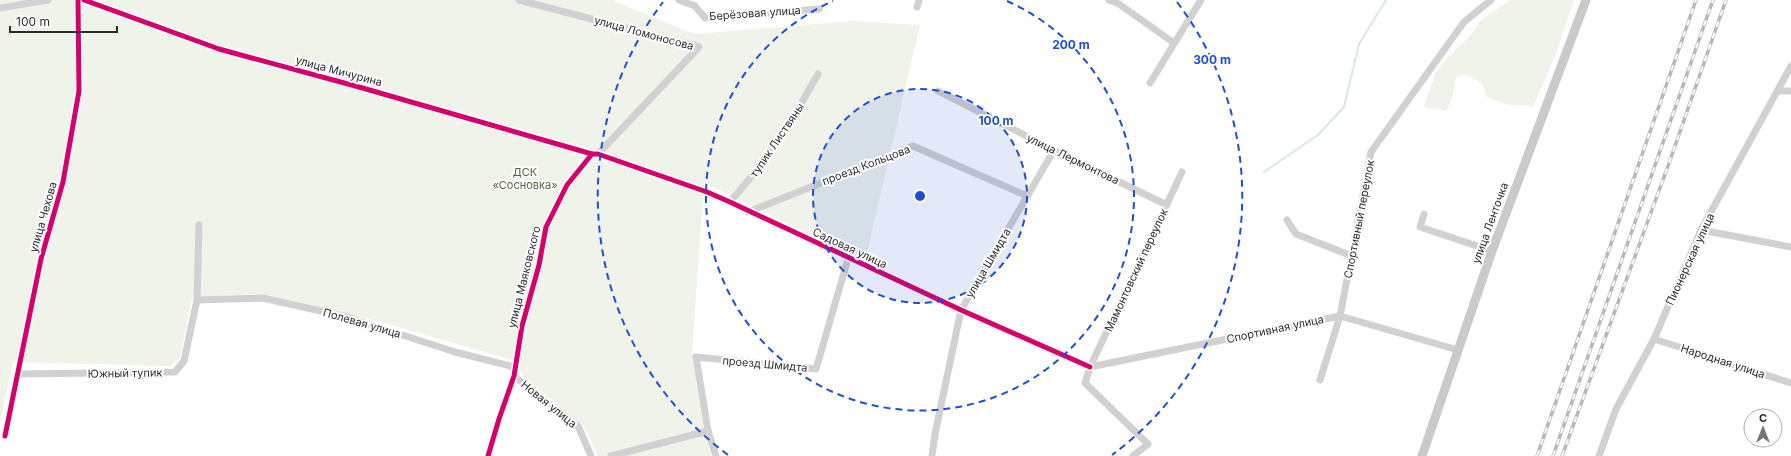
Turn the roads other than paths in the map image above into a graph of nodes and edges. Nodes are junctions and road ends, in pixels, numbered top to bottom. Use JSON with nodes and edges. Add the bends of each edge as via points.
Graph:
{"nodes":[{"id":1,"x":48,"y":0,"type":"edge"},
{"id":2,"x":78,"y":0,"type":"edge"},
{"id":3,"x":84,"y":0,"type":"edge"},
{"id":4,"x":519,"y":0,"type":"edge"},
{"id":5,"x":679,"y":0,"type":"edge"},
{"id":6,"x":1109,"y":0,"type":"edge"},
{"id":7,"x":1201,"y":0,"type":"edge"},
{"id":8,"x":1491,"y":0,"type":"edge"},
{"id":9,"x":1586,"y":0,"type":"edge"},
{"id":10,"x":696,"y":3,"type":"edge"},
{"id":11,"x":0,"y":8,"type":"edge"},
{"id":12,"x":819,"y":9,"type":"dead end"},
{"id":13,"x":1174,"y":43,"type":"junction"},
{"id":14,"x":1791,"y":66,"type":"edge"},
{"id":15,"x":818,"y":74,"type":"dead end"},
{"id":16,"x":1150,"y":83,"type":"dead end"},
{"id":17,"x":938,"y":91,"type":"dead end"},
{"id":18,"x":1778,"y":91,"type":"junction"},
{"id":19,"x":1791,"y":91,"type":"edge"},
{"id":20,"x":1054,"y":150,"type":"junction"},
{"id":21,"x":595,"y":154,"type":"junction"},
{"id":22,"x":1182,"y":172,"type":"dead end"},
{"id":23,"x":1027,"y":196,"type":"junction"},
{"id":24,"x":730,"y":202,"type":"junction"},
{"id":25,"x":1167,"y":205,"type":"junction"},
{"id":26,"x":748,"y":212,"type":"junction"},
{"id":27,"x":1424,"y":214,"type":"dead end"},
{"id":28,"x":1287,"y":220,"type":"dead end"},
{"id":29,"x":199,"y":225,"type":"dead end"},
{"id":30,"x":1701,"y":230,"type":"junction"},
{"id":31,"x":1791,"y":247,"type":"edge"},
{"id":32,"x":1492,"y":251,"type":"junction"},
{"id":33,"x":1352,"y":256,"type":"junction"},
{"id":34,"x":848,"y":258,"type":"junction"},
{"id":35,"x":197,"y":300,"type":"junction"},
{"id":36,"x":961,"y":310,"type":"junction"},
{"id":37,"x":1340,"y":316,"type":"junction"},
{"id":38,"x":1654,"y":339,"type":"junction"},
{"id":39,"x":1458,"y":350,"type":"junction"},
{"id":40,"x":1090,"y":367,"type":"junction"},
{"id":41,"x":18,"y":374,"type":"junction"},
{"id":42,"x":514,"y":376,"type":"junction"},
{"id":43,"x":1320,"y":380,"type":"dead end"},
{"id":44,"x":1791,"y":383,"type":"edge"},
{"id":45,"x":708,"y":431,"type":"junction"},
{"id":46,"x":5,"y":436,"type":"dead end"},
{"id":47,"x":488,"y":456,"type":"edge"},
{"id":48,"x":591,"y":456,"type":"edge"},
{"id":49,"x":611,"y":456,"type":"edge"},
{"id":50,"x":716,"y":456,"type":"edge"},
{"id":51,"x":932,"y":456,"type":"edge"},
{"id":52,"x":1134,"y":456,"type":"edge"},
{"id":53,"x":1422,"y":456,"type":"edge"},
{"id":54,"x":1599,"y":456,"type":"edge"}],
"edges":[{"from":1,"to":11,"type":"street"},
{"from":2,"to":41,"type":"street","name":"улица Чехова","via":[[79,92],[63,182],[41,259]]},
{"from":3,"to":21,"type":"street","name":"улица Мичурина","via":[[218,49]]},
{"from":4,"to":21,"type":"street","name":"улица Ломоносова","via":[[699,47]]},
{"from":5,"to":10,"type":"street"},
{"from":6,"to":13,"type":"street","via":[[1119,4]]},
{"from":7,"to":13,"type":"street"},
{"from":8,"to":33,"type":"street","name":"Спортивный переулок","via":[[1464,22],[1371,152]]},
{"from":9,"to":32,"type":"main road","name":"улица Ленточка"},
{"from":10,"to":12,"type":"street","name":"Берёзовая улица","via":[[705,18]]},
{"from":13,"to":16,"type":"street"},
{"from":14,"to":18,"type":"street","name":"Пионерская улица"},
{"from":15,"to":24,"type":"street","name":"тупик Листвяны","via":[[798,111],[750,180]]},
{"from":17,"to":20,"type":"street","name":"улица Лермонтова"},
{"from":18,"to":19,"type":"street"},
{"from":18,"to":30,"type":"street","name":"Пионерская улица"},
{"from":20,"to":23,"type":"street","name":"улица Шмидта"},
{"from":20,"to":25,"type":"street","name":"улица Лермонтова"},
{"from":21,"to":24,"type":"street","name":"Садовая улица"},
{"from":21,"to":42,"type":"street","name":"улица Маяковского","via":[[567,185],[546,227],[522,326]]},
{"from":22,"to":25,"type":"street","name":"Мамонтовский переулок"},
{"from":23,"to":26,"type":"street","name":"проезд Кольцова","via":[[913,146]]},
{"from":23,"to":36,"type":"street","name":"улица Шмидта"},
{"from":24,"to":26,"type":"street","name":"Садовая улица"},
{"from":25,"to":40,"type":"street","name":"Мамонтовский переулок"},
{"from":26,"to":34,"type":"street","name":"Садовая улица"},
{"from":27,"to":32,"type":"street","via":[[1420,226]]},
{"from":28,"to":33,"type":"street","via":[[1296,234]]},
{"from":29,"to":35,"type":"street","name":"Южный тупик"},
{"from":30,"to":31,"type":"street"},
{"from":30,"to":38,"type":"street","name":"Пионерская улица"},
{"from":32,"to":39,"type":"main road","name":"улица Ленточка"},
{"from":33,"to":37,"type":"street","name":"Спортивный переулок"},
{"from":34,"to":36,"type":"street","name":"Садовая улица"},
{"from":34,"to":45,"type":"street","name":"проезд Шмидта","via":[[816,369],[696,357]]},
{"from":35,"to":41,"type":"street","name":"Южный тупик","via":[[184,361],[175,372]]},
{"from":35,"to":42,"type":"street","name":"Полевая улица","via":[[264,298],[348,317],[455,352],[514,367]]},
{"from":36,"to":40,"type":"street","name":"Садовая улица"},
{"from":36,"to":51,"type":"street","name":"улица Шмидта","via":[[934,434]]},
{"from":37,"to":39,"type":"street","name":"Спортивная улица"},
{"from":37,"to":40,"type":"street","name":"Спортивная улица"},
{"from":37,"to":43,"type":"street","name":"Спортивный переулок"},
{"from":38,"to":44,"type":"street","name":"Народная улица"},
{"from":38,"to":54,"type":"street","name":"Пионерская улица","via":[[1616,410]]},
{"from":39,"to":53,"type":"main road","name":"улица Ленточка"},
{"from":40,"to":52,"type":"street","name":"Мамонтовский переулок","via":[[1085,383],[1148,444]]},
{"from":41,"to":46,"type":"street","name":"улица Чехова"},
{"from":42,"to":47,"type":"street","name":"улица Маяковского"},
{"from":42,"to":48,"type":"street","name":"Новая улица","via":[[578,426]]},
{"from":45,"to":49,"type":"street"},
{"from":45,"to":50,"type":"street"}]}
